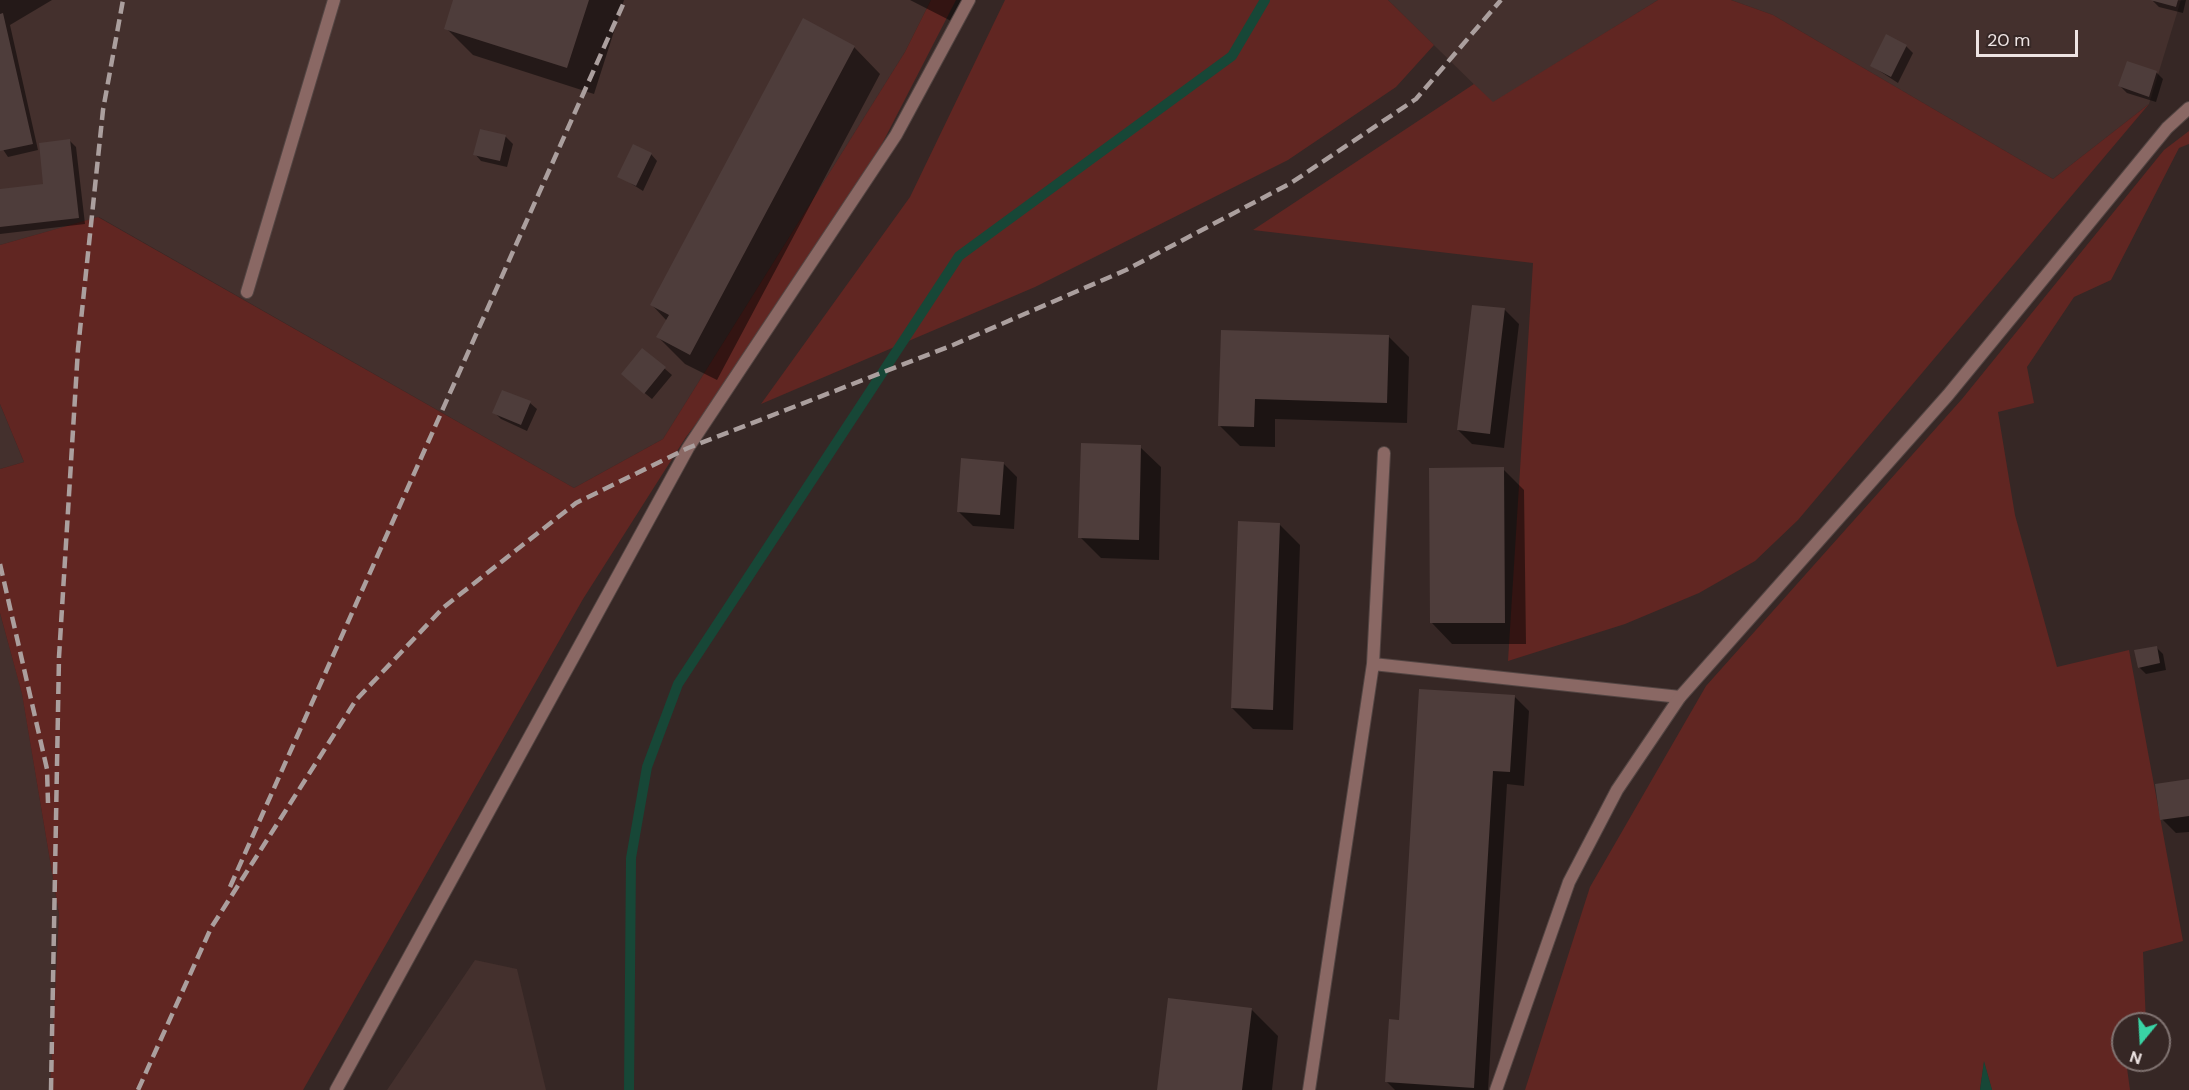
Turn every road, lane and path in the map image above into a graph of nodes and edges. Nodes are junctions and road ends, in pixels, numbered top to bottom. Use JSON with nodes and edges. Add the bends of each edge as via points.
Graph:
{"nodes":[{"id":1,"x":334,"y":0,"type":"edge"},
{"id":2,"x":969,"y":0,"type":"edge"},
{"id":3,"x":2189,"y":108,"type":"edge"},
{"id":4,"x":247,"y":292,"type":"dead end"},
{"id":5,"x":1384,"y":453,"type":"dead end"},
{"id":6,"x":1373,"y":664,"type":"junction"},
{"id":7,"x":1680,"y":697,"type":"junction"},
{"id":8,"x":336,"y":1090,"type":"edge"},
{"id":9,"x":1309,"y":1090,"type":"edge"},
{"id":10,"x":1496,"y":1090,"type":"edge"}],
"edges":[{"from":1,"to":4,"type":"street"},
{"from":2,"to":8,"type":"street","via":[[896,135],[688,448]]},
{"from":3,"to":7,"type":"street","via":[[2167,128],[1948,395]]},
{"from":5,"to":6,"type":"street"},
{"from":6,"to":7,"type":"street"},
{"from":6,"to":9,"type":"street"},
{"from":7,"to":10,"type":"street","via":[[1617,790],[1569,882]]}]}
